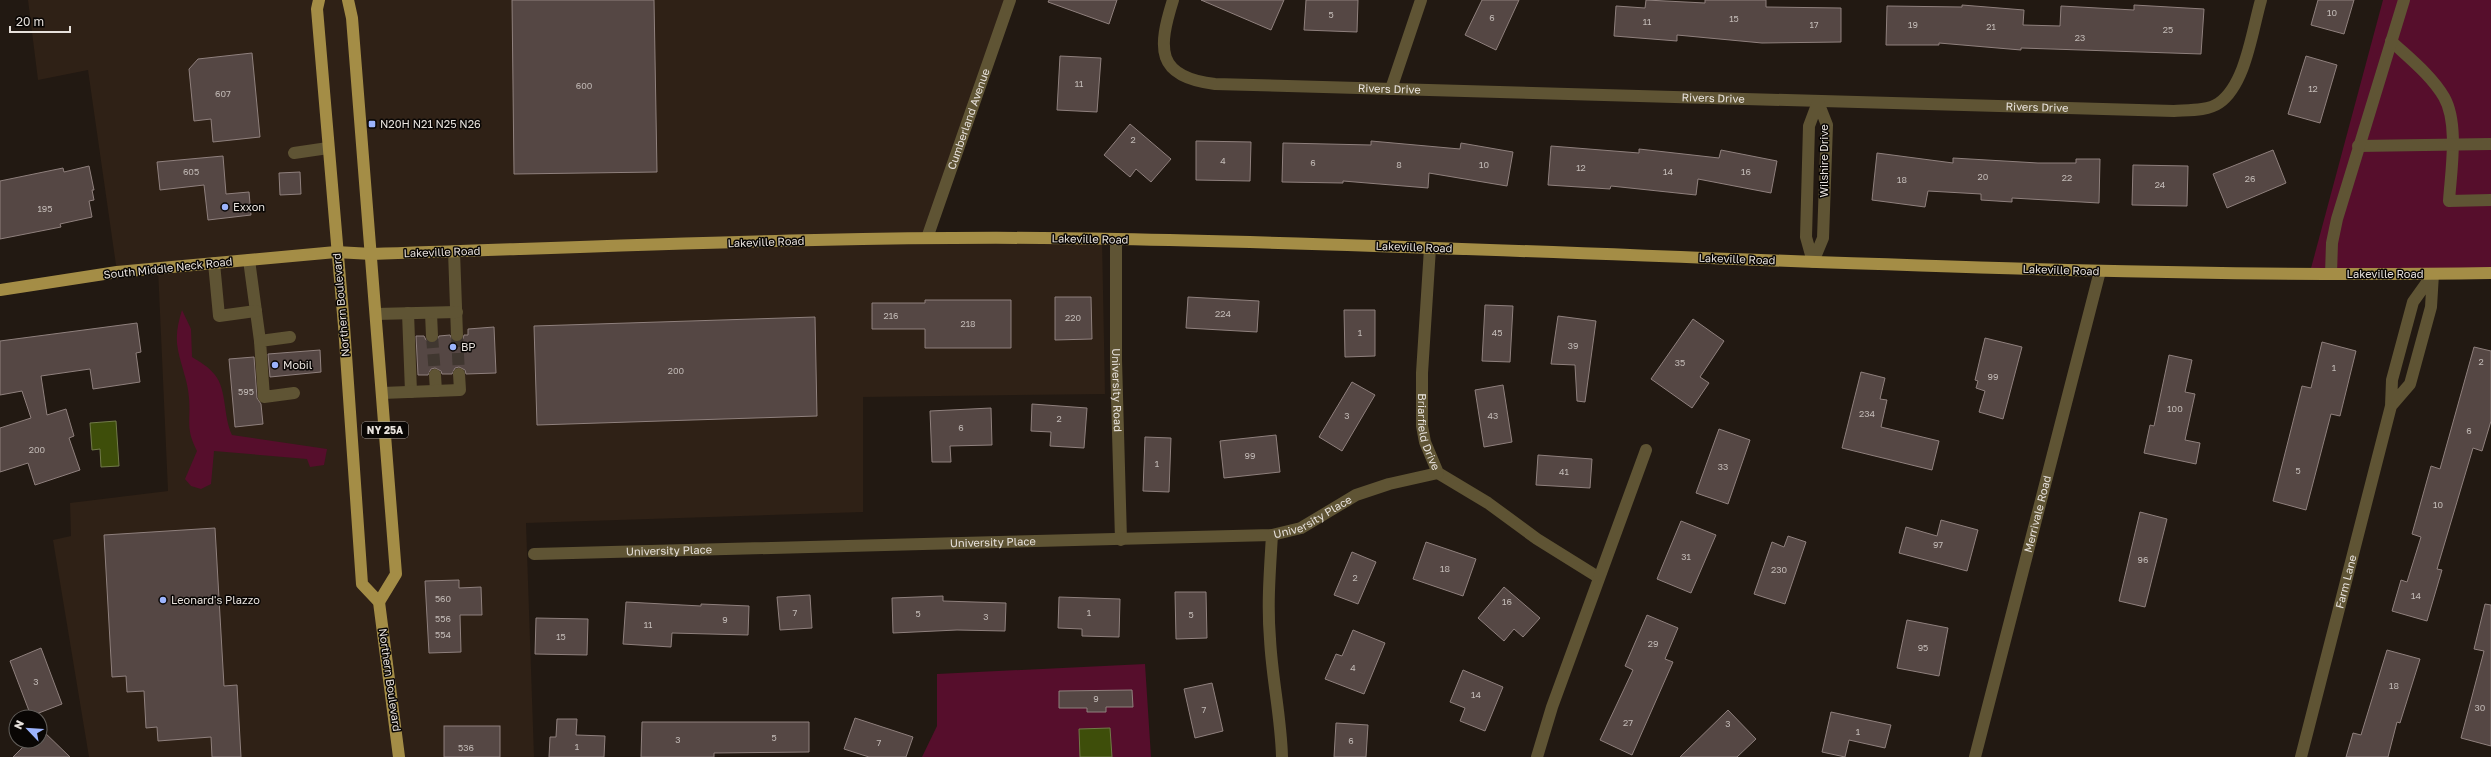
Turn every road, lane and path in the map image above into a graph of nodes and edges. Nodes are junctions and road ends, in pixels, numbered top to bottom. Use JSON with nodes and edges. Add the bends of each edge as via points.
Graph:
{"nodes":[{"id":1,"x":320,"y":0,"type":"edge"},
{"id":2,"x":348,"y":0,"type":"edge"},
{"id":3,"x":1010,"y":0,"type":"edge"},
{"id":4,"x":1173,"y":0,"type":"edge"},
{"id":5,"x":1421,"y":0,"type":"edge"},
{"id":6,"x":2261,"y":0,"type":"edge"},
{"id":7,"x":2404,"y":0,"type":"edge"},
{"id":8,"x":2391,"y":41,"type":"junction"},
{"id":9,"x":1391,"y":88,"type":"junction"},
{"id":10,"x":1818,"y":102,"type":"junction"},
{"id":11,"x":2452,"y":144,"type":"junction"},
{"id":12,"x":2491,"y":144,"type":"edge"},
{"id":13,"x":2358,"y":146,"type":"junction"},
{"id":14,"x":328,"y":148,"type":"junction"},
{"id":15,"x":294,"y":153,"type":"dead end"},
{"id":16,"x":2491,"y":200,"type":"edge"},
{"id":17,"x":927,"y":238,"type":"junction"},
{"id":18,"x":1116,"y":239,"type":"junction"},
{"id":19,"x":1430,"y":248,"type":"junction"},
{"id":20,"x":454,"y":251,"type":"junction"},
{"id":21,"x":336,"y":252,"type":"junction"},
{"id":22,"x":372,"y":254,"type":"junction"},
{"id":23,"x":249,"y":260,"type":"junction"},
{"id":24,"x":1813,"y":262,"type":"junction"},
{"id":25,"x":214,"y":263,"type":"junction"},
{"id":26,"x":2100,"y":271,"type":"junction"},
{"id":27,"x":2491,"y":273,"type":"edge"},
{"id":28,"x":2331,"y":274,"type":"junction"},
{"id":29,"x":2433,"y":274,"type":"junction"},
{"id":30,"x":0,"y":290,"type":"edge"},
{"id":31,"x":256,"y":311,"type":"junction"},
{"id":32,"x":456,"y":312,"type":"junction"},
{"id":33,"x":408,"y":313,"type":"junction"},
{"id":34,"x":431,"y":313,"type":"junction"},
{"id":35,"x":376,"y":314,"type":"junction"},
{"id":36,"x":457,"y":335,"type":"tunnel mouth"},
{"id":37,"x":432,"y":336,"type":"tunnel mouth"},
{"id":38,"x":290,"y":337,"type":"dead end"},
{"id":39,"x":260,"y":341,"type":"junction"},
{"id":40,"x":459,"y":374,"type":"tunnel mouth"},
{"id":41,"x":435,"y":375,"type":"tunnel mouth"},
{"id":42,"x":436,"y":391,"type":"junction"},
{"id":43,"x":411,"y":392,"type":"junction"},
{"id":44,"x":294,"y":393,"type":"dead end"},
{"id":45,"x":382,"y":393,"type":"junction"},
{"id":46,"x":2391,"y":406,"type":"junction"},
{"id":47,"x":1646,"y":450,"type":"dead end"},
{"id":48,"x":1438,"y":473,"type":"junction"},
{"id":49,"x":1272,"y":535,"type":"junction"},
{"id":50,"x":1121,"y":540,"type":"junction"},
{"id":51,"x":534,"y":554,"type":"dead end"},
{"id":52,"x":1598,"y":577,"type":"junction"},
{"id":53,"x":379,"y":602,"type":"junction"},
{"id":54,"x":399,"y":757,"type":"edge"},
{"id":55,"x":1282,"y":757,"type":"edge"},
{"id":56,"x":1537,"y":757,"type":"edge"},
{"id":57,"x":1975,"y":757,"type":"edge"},
{"id":58,"x":2301,"y":757,"type":"edge"}],
"edges":[{"from":1,"to":14,"type":"main road","name":"Northern Boulevard","number":"NY 25A","via":[[317,9]]},
{"from":2,"to":22,"type":"main road","number":"NY 25A","via":[[352,18]]},
{"from":3,"to":17,"type":"street","name":"Cumberland Avenue"},
{"from":4,"to":9,"type":"street","name":"Rivers Drive","via":[[1162,42],[1164,54],[1171,66],[1186,78],[1215,84]]},
{"from":5,"to":9,"type":"street"},
{"from":6,"to":10,"type":"street","name":"Rivers Drive","via":[[2242,70],[2232,91],[2218,104],[2197,110]]},
{"from":7,"to":8,"type":"street"},
{"from":8,"to":11,"type":"street","via":[[2420,67],[2444,97],[2452,124]]},
{"from":8,"to":13,"type":"street"},
{"from":9,"to":10,"type":"street","name":"Rivers Drive"},
{"from":10,"to":24,"type":"street","name":"Wilshire Drive","via":[[1809,126],[1806,214],[1806,237]]},
{"from":10,"to":24,"type":"street","name":"Wilshire Drive","via":[[1827,125],[1823,238]]},
{"from":11,"to":12,"type":"street"},
{"from":11,"to":13,"type":"street"},
{"from":11,"to":16,"type":"street","via":[[2450,201]]},
{"from":13,"to":28,"type":"street","via":[[2334,231]]},
{"from":14,"to":15,"type":"street"},
{"from":14,"to":21,"type":"main road","name":"Northern Boulevard","number":"NY 25A"},
{"from":17,"to":18,"type":"main road","name":"Lakeville Road"},
{"from":17,"to":20,"type":"main road","name":"Lakeville Road"},
{"from":18,"to":19,"type":"main road","name":"Lakeville Road"},
{"from":18,"to":50,"type":"street","name":"University Road","via":[[1116,368]]},
{"from":19,"to":24,"type":"main road","name":"Lakeville Road"},
{"from":19,"to":48,"type":"street","name":"Briarfield Drive","via":[[1422,373],[1422,426],[1425,442]]},
{"from":20,"to":22,"type":"main road","name":"Lakeville Road"},
{"from":20,"to":32,"type":"street"},
{"from":21,"to":22,"type":"main road","name":"Lakeville Road"},
{"from":21,"to":23,"type":"main road","name":"South Middle Neck Road"},
{"from":21,"to":53,"type":"main road","name":"Northern Boulevard","number":"NY 25A","via":[[344,326],[362,584]]},
{"from":22,"to":35,"type":"main road","number":"NY 25A"},
{"from":23,"to":25,"type":"main road","name":"South Middle Neck Road"},
{"from":23,"to":31,"type":"street"},
{"from":24,"to":26,"type":"main road","name":"Lakeville Road"},
{"from":25,"to":30,"type":"main road","name":"South Middle Neck Road","via":[[117,272]]},
{"from":25,"to":31,"type":"street","via":[[219,316]]},
{"from":26,"to":28,"type":"main road","name":"Lakeville Road"},
{"from":26,"to":57,"type":"street","name":"Merrivale Road"},
{"from":27,"to":29,"type":"main road","name":"Lakeville Road"},
{"from":28,"to":29,"type":"main road","name":"Lakeville Road"},
{"from":29,"to":46,"type":"street","name":"Farm Lane","via":[[2413,302],[2392,380]]},
{"from":29,"to":46,"type":"street","name":"Farm Lane","via":[[2431,306],[2410,384]]},
{"from":31,"to":39,"type":"street"},
{"from":32,"to":34,"type":"street"},
{"from":32,"to":36,"type":"street"},
{"from":33,"to":34,"type":"street"},
{"from":33,"to":35,"type":"street"},
{"from":33,"to":43,"type":"street"},
{"from":34,"to":37,"type":"street"},
{"from":35,"to":45,"type":"main road","number":"NY 25A"},
{"from":38,"to":39,"type":"street"},
{"from":39,"to":44,"type":"street","via":[[264,397]]},
{"from":40,"to":42,"type":"street","via":[[460,390]]},
{"from":41,"to":42,"type":"street"},
{"from":42,"to":43,"type":"street"},
{"from":43,"to":45,"type":"street"},
{"from":45,"to":53,"type":"main road","number":"NY 25A","via":[[396,574]]},
{"from":46,"to":58,"type":"street","name":"Farm Lane"},
{"from":47,"to":52,"type":"street"},
{"from":48,"to":49,"type":"street","name":"University Place","via":[[1389,484],[1356,495],[1300,528]]},
{"from":48,"to":52,"type":"street","name":"Briarfield Drive","via":[[1488,503],[1537,539]]},
{"from":49,"to":50,"type":"street","name":"University Place"},
{"from":49,"to":55,"type":"street","via":[[1268,598]]},
{"from":50,"to":51,"type":"street","name":"University Place"},
{"from":52,"to":56,"type":"street"},
{"from":53,"to":54,"type":"main road","name":"Northern Boulevard"}]}
